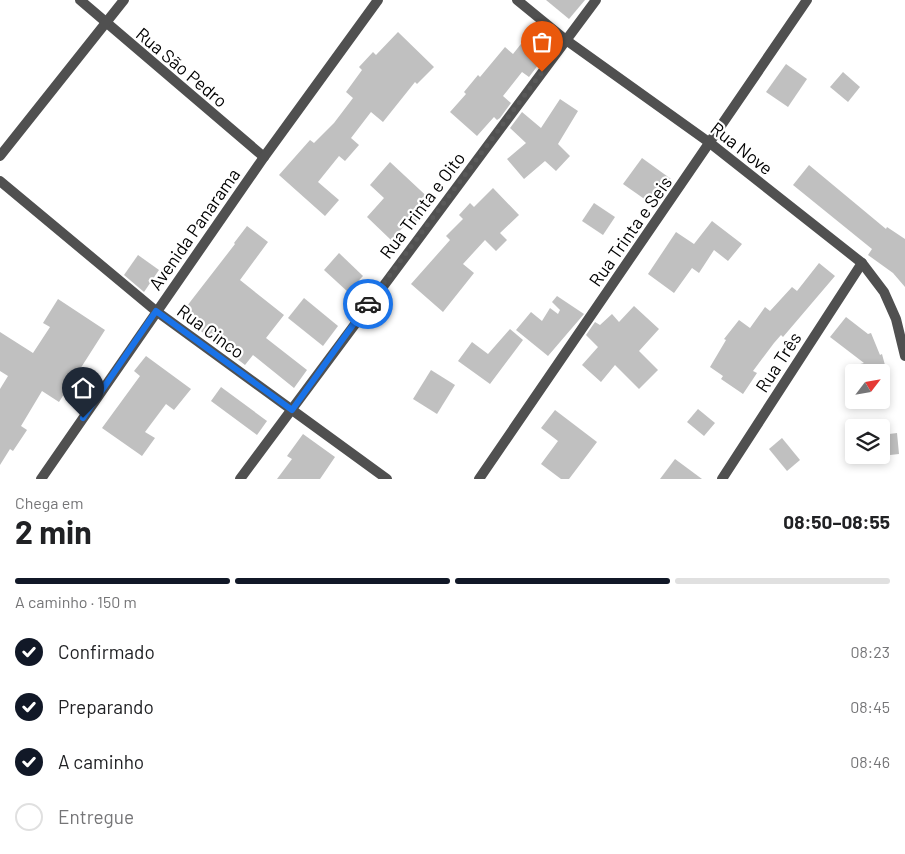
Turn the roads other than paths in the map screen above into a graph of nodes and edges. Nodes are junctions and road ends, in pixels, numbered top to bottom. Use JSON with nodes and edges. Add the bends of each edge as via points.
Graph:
{"nodes":[{"id":1,"x":80,"y":0,"type":"edge"},
{"id":2,"x":124,"y":0,"type":"edge"},
{"id":3,"x":378,"y":0,"type":"edge"},
{"id":4,"x":517,"y":0,"type":"edge"},
{"id":5,"x":596,"y":0,"type":"edge"},
{"id":6,"x":806,"y":0,"type":"edge"},
{"id":7,"x":105,"y":24,"type":"junction"},
{"id":8,"x":566,"y":40,"type":"junction"},
{"id":9,"x":710,"y":144,"type":"junction"},
{"id":10,"x":0,"y":156,"type":"edge"},
{"id":11,"x":264,"y":157,"type":"junction"},
{"id":12,"x":0,"y":181,"type":"edge"},
{"id":13,"x":862,"y":263,"type":"junction"},
{"id":14,"x":156,"y":311,"type":"junction"},
{"id":15,"x":905,"y":356,"type":"edge"},
{"id":16,"x":292,"y":410,"type":"junction"},
{"id":17,"x":41,"y":479,"type":"edge"},
{"id":18,"x":240,"y":479,"type":"edge"},
{"id":19,"x":387,"y":479,"type":"edge"},
{"id":20,"x":479,"y":479,"type":"edge"},
{"id":21,"x":722,"y":479,"type":"edge"}],
"edges":[{"from":1,"to":7,"type":"street","name":"Rua São Pedro"},
{"from":2,"to":7,"type":"street"},
{"from":3,"to":11,"type":"street","name":"Avenida Panarama"},
{"from":4,"to":8,"type":"street","name":"Rua Nove"},
{"from":5,"to":8,"type":"street","name":"Rua Trinta e Oito"},
{"from":6,"to":9,"type":"street","name":"Rua Trinta e Seis"},
{"from":7,"to":10,"type":"street"},
{"from":7,"to":11,"type":"street","name":"Rua São Pedro"},
{"from":8,"to":9,"type":"street","name":"Rua Nove"},
{"from":8,"to":16,"type":"street","name":"Rua Trinta e Oito"},
{"from":9,"to":13,"type":"street","name":"Rua Nove"},
{"from":9,"to":20,"type":"street","name":"Rua Trinta e Seis"},
{"from":11,"to":14,"type":"street","name":"Avenida Panarama"},
{"from":12,"to":14,"type":"street","name":"Rua Cinco"},
{"from":13,"to":15,"type":"street","name":"Rua Nove","via":[[884,292],[896,319]]},
{"from":13,"to":21,"type":"street","name":"Rua Três"},
{"from":14,"to":16,"type":"street","name":"Rua Cinco"},
{"from":14,"to":17,"type":"street","name":"Avenida Panarama"},
{"from":16,"to":18,"type":"street","name":"Rua Trinta e Oito"},
{"from":16,"to":19,"type":"street","name":"Rua Cinco"}]}
